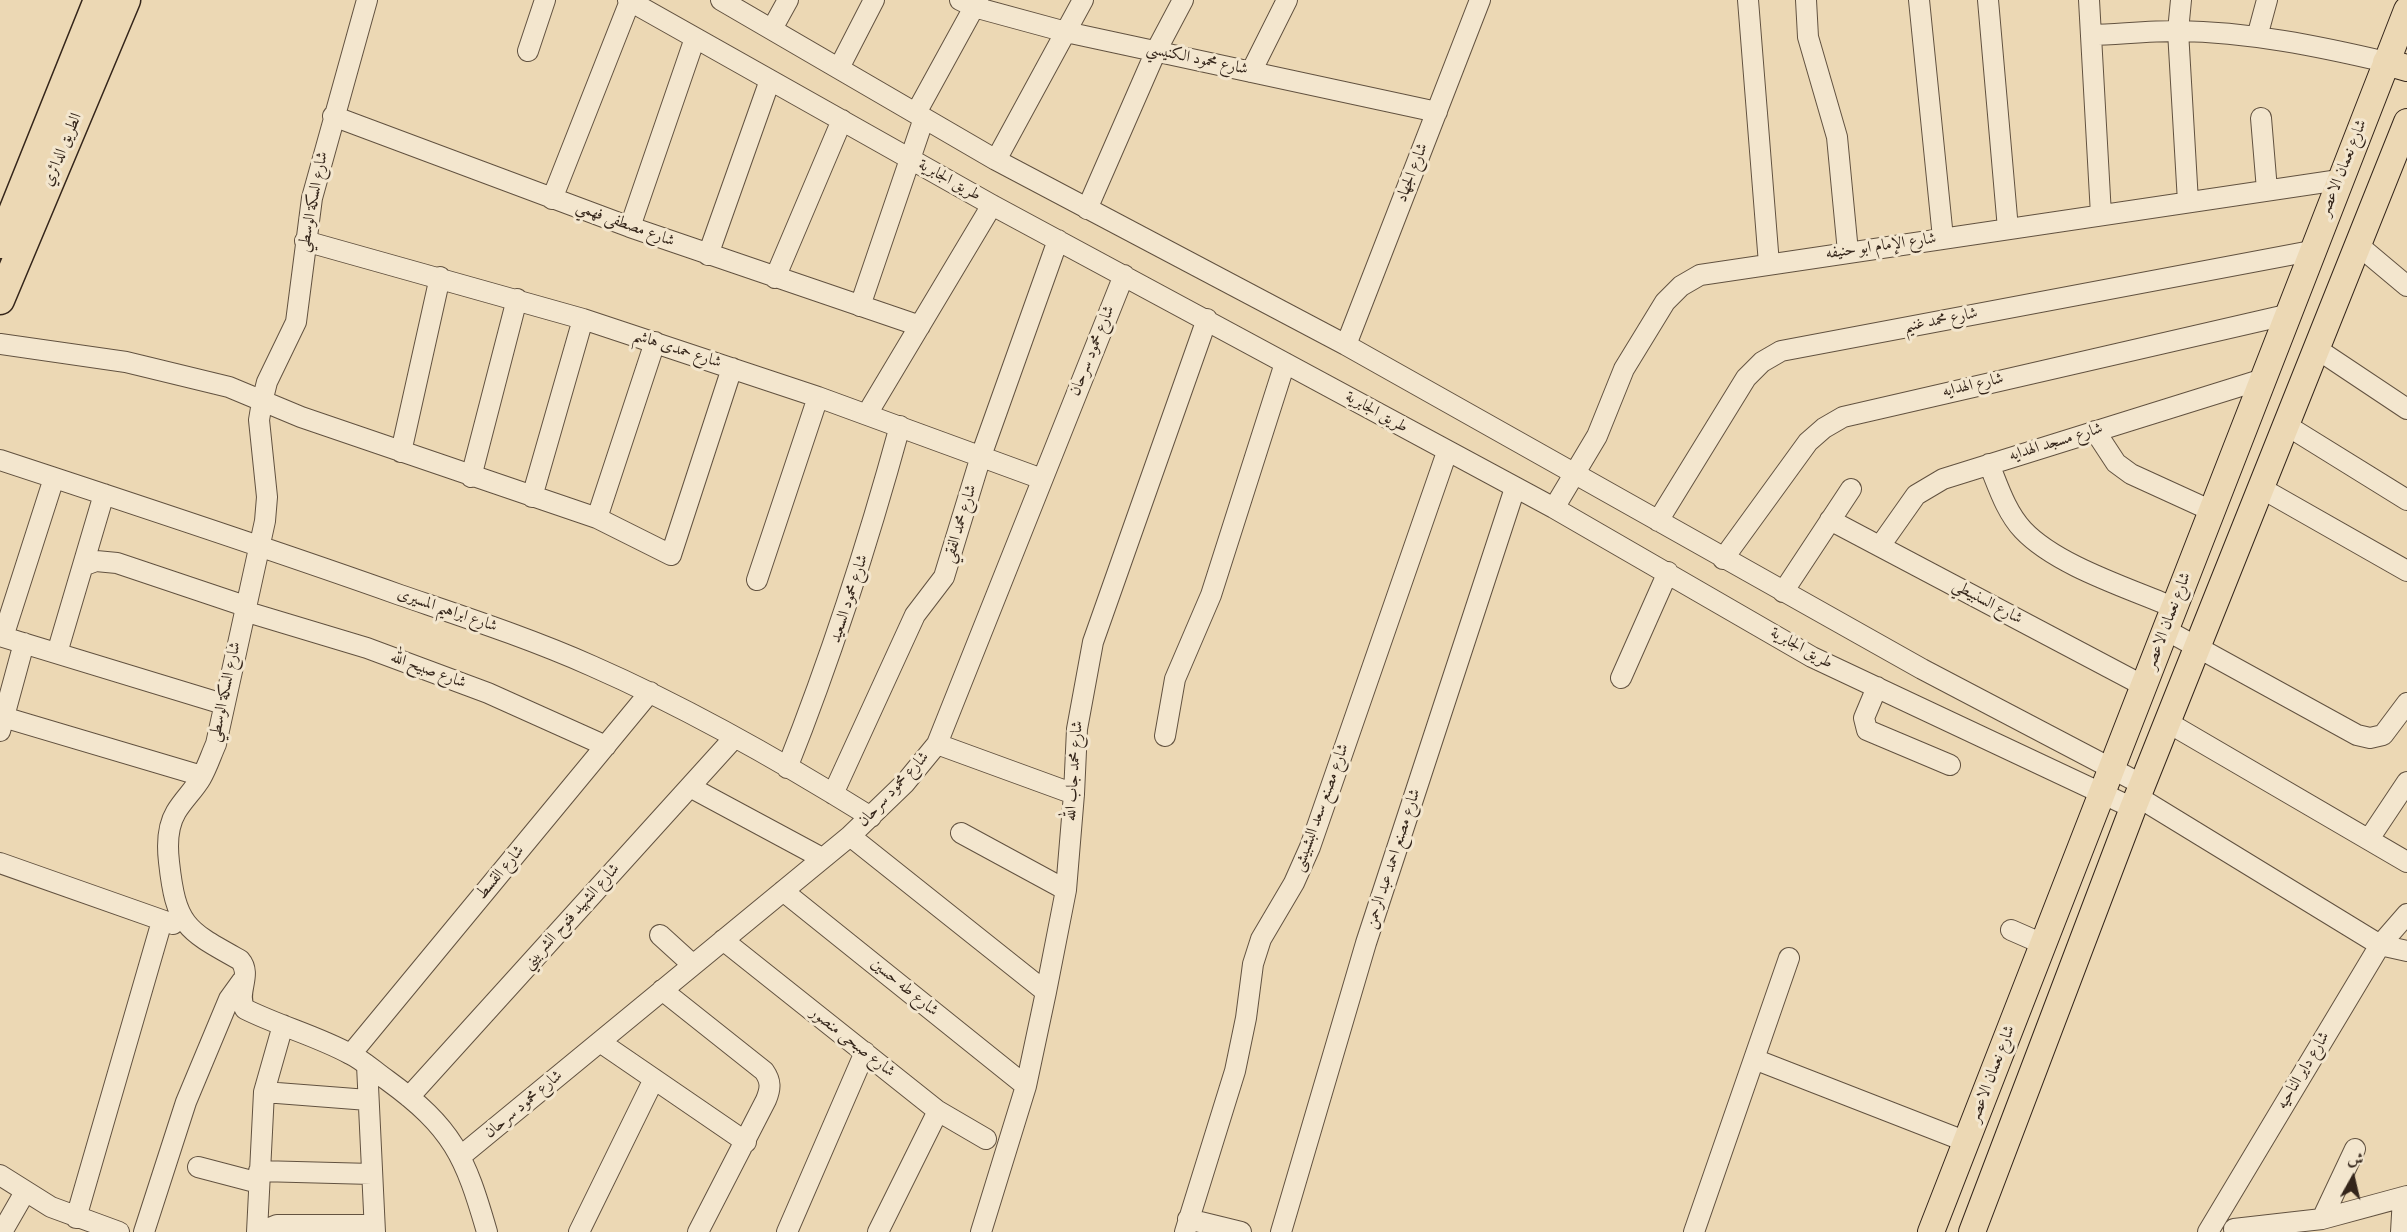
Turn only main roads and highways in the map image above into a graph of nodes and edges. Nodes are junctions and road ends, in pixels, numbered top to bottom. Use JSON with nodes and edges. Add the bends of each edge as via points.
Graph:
{"nodes":[{"id":1,"x":98,"y":0,"type":"edge"},
{"id":2,"x":126,"y":0,"type":"edge"},
{"id":3,"x":2407,"y":10,"type":"edge"},
{"id":4,"x":2397,"y":65,"type":"edge"},
{"id":5,"x":2407,"y":122,"type":"edge"},
{"id":6,"x":0,"y":244,"type":"edge"},
{"id":7,"x":0,"y":300,"type":"edge"},
{"id":8,"x":2188,"y":574,"type":"junction"},
{"id":9,"x":2221,"y":588,"type":"junction"},
{"id":10,"x":1931,"y":1232,"type":"edge"},
{"id":11,"x":1972,"y":1232,"type":"edge"}],
"edges":[{"from":1,"to":6,"type":"highway","name":"الطريق الدائري"},
{"from":2,"to":7,"type":"highway","name":"الطريق الدائري"},
{"from":3,"to":4,"type":"main road","name":"شارع نعمان الاعصر"},
{"from":4,"to":8,"type":"main road","name":"شارع نعمان الاعصر","via":[[2339,180]]},
{"from":5,"to":9,"type":"main road"},
{"from":8,"to":9,"type":"main road"},
{"from":8,"to":10,"type":"main road","name":"شارع نعمان الاعصر"},
{"from":9,"to":11,"type":"main road"}]}
